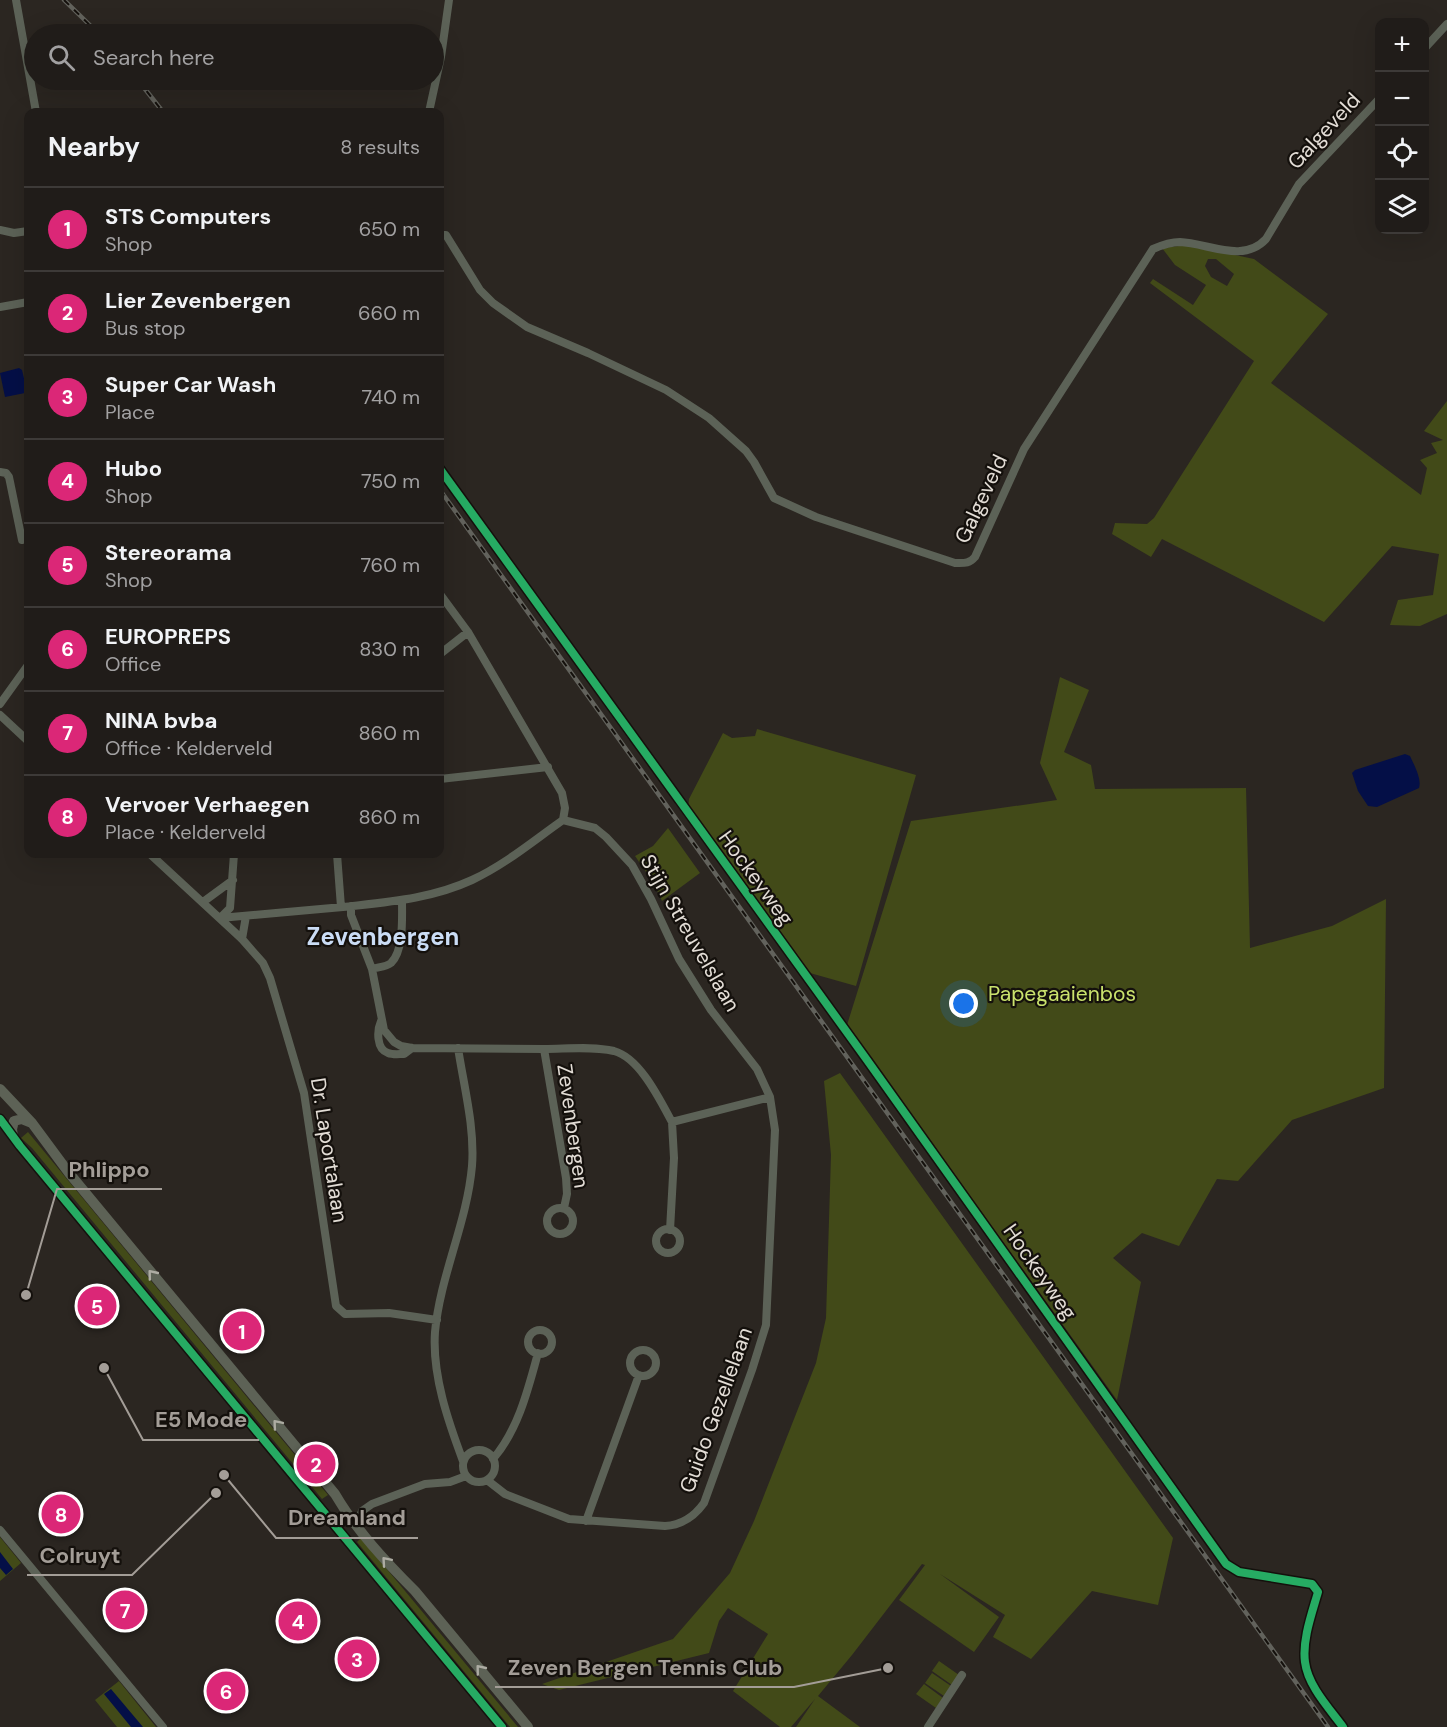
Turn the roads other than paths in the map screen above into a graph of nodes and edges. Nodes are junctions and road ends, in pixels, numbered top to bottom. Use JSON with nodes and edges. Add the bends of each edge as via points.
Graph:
{"nodes":[{"id":1,"x":16,"y":0,"type":"edge"},
{"id":2,"x":449,"y":0,"type":"edge"},
{"id":3,"x":1447,"y":24,"type":"edge"},
{"id":4,"x":444,"y":36,"type":"edge"},
{"id":5,"x":1429,"y":44,"type":"edge"},
{"id":6,"x":24,"y":45,"type":"edge"},
{"id":7,"x":32,"y":90,"type":"edge"},
{"id":8,"x":434,"y":90,"type":"edge"},
{"id":9,"x":1375,"y":104,"type":"edge"},
{"id":10,"x":35,"y":108,"type":"edge"},
{"id":11,"x":430,"y":108,"type":"edge"},
{"id":12,"x":0,"y":230,"type":"edge"},
{"id":13,"x":24,"y":232,"type":"edge"},
{"id":14,"x":444,"y":235,"type":"edge"},
{"id":15,"x":24,"y":303,"type":"edge"},
{"id":16,"x":0,"y":307,"type":"edge"},
{"id":17,"x":0,"y":472,"type":"edge"},
{"id":18,"x":444,"y":475,"type":"edge"},
{"id":19,"x":22,"y":540,"type":"dead end"},
{"id":20,"x":444,"y":599,"type":"edge"},
{"id":21,"x":468,"y":632,"type":"junction"},
{"id":22,"x":444,"y":651,"type":"edge"},
{"id":23,"x":24,"y":671,"type":"edge"},
{"id":24,"x":0,"y":704,"type":"edge"},
{"id":25,"x":0,"y":715,"type":"edge"},
{"id":26,"x":24,"y":737,"type":"edge"},
{"id":27,"x":632,"y":737,"type":"dead end"},
{"id":28,"x":548,"y":767,"type":"junction"},
{"id":29,"x":444,"y":779,"type":"edge"},
{"id":30,"x":679,"y":802,"type":"dead end"},
{"id":31,"x":563,"y":820,"type":"junction"},
{"id":32,"x":154,"y":858,"type":"edge"},
{"id":33,"x":234,"y":858,"type":"edge"},
{"id":34,"x":338,"y":858,"type":"edge"},
{"id":35,"x":233,"y":880,"type":"junction"},
{"id":36,"x":402,"y":900,"type":"junction"},
{"id":37,"x":203,"y":902,"type":"junction"},
{"id":38,"x":346,"y":906,"type":"junction"},
{"id":39,"x":246,"y":916,"type":"junction"},
{"id":40,"x":220,"y":918,"type":"junction"},
{"id":41,"x":242,"y":939,"type":"junction"},
{"id":42,"x":372,"y":969,"type":"junction"},
{"id":43,"x":382,"y":1020,"type":"junction"},
{"id":44,"x":412,"y":1048,"type":"junction"},
{"id":45,"x":458,"y":1048,"type":"junction"},
{"id":46,"x":544,"y":1049,"type":"junction"},
{"id":47,"x":0,"y":1089,"type":"edge"},
{"id":48,"x":770,"y":1097,"type":"junction"},
{"id":49,"x":1,"y":1122,"type":"edge"},
{"id":50,"x":672,"y":1122,"type":"junction"},
{"id":51,"x":32,"y":1123,"type":"junction"},
{"id":52,"x":14,"y":1137,"type":"junction"},
{"id":53,"x":564,"y":1208,"type":"dead end"},
{"id":54,"x":670,"y":1230,"type":"dead end"},
{"id":55,"x":437,"y":1320,"type":"junction"},
{"id":56,"x":538,"y":1353,"type":"dead end"},
{"id":57,"x":639,"y":1375,"type":"dead end"},
{"id":58,"x":493,"y":1459,"type":"junction"},
{"id":59,"x":463,"y":1461,"type":"junction"},
{"id":60,"x":466,"y":1476,"type":"junction"},
{"id":61,"x":487,"y":1480,"type":"junction"},
{"id":62,"x":344,"y":1509,"type":"junction"},
{"id":63,"x":362,"y":1511,"type":"junction"},
{"id":64,"x":586,"y":1521,"type":"junction"},
{"id":65,"x":359,"y":1529,"type":"junction"},
{"id":66,"x":0,"y":1530,"type":"edge"},
{"id":67,"x":962,"y":1675,"type":"dead end"},
{"id":68,"x":163,"y":1727,"type":"edge"},
{"id":69,"x":502,"y":1727,"type":"edge"},
{"id":70,"x":528,"y":1727,"type":"edge"},
{"id":71,"x":928,"y":1727,"type":"edge"},
{"id":72,"x":1343,"y":1727,"type":"edge"}],
"edges":[{"from":1,"to":6,"type":"street"},
{"from":2,"to":4,"type":"street"},
{"from":3,"to":5,"type":"street"},
{"from":7,"to":10,"type":"street"},
{"from":8,"to":11,"type":"street"},
{"from":9,"to":14,"type":"street","name":"Galgeveld","via":[[1299,183],[1259,247],[1234,251],[1180,242],[1153,249],[1024,449],[975,557],[964,563],[816,517],[774,498],[750,456],[709,418],[666,390],[527,327],[486,297]]},
{"from":12,"to":13,"type":"street"},
{"from":15,"to":16,"type":"street"},
{"from":17,"to":19,"type":"street","via":[[9,477]]},
{"from":18,"to":27,"type":"street"},
{"from":20,"to":21,"type":"street"},
{"from":21,"to":22,"type":"street"},
{"from":21,"to":28,"type":"street"},
{"from":23,"to":24,"type":"street"},
{"from":25,"to":26,"type":"street"},
{"from":28,"to":29,"type":"street"},
{"from":28,"to":31,"type":"street","via":[[562,793]]},
{"from":30,"to":72,"type":"street","name":"Hockeyweg","via":[[1226,1564],[1239,1572],[1312,1584],[1316,1588],[1305,1662],[1317,1690]]},
{"from":31,"to":36,"type":"street","via":[[512,858],[471,881]]},
{"from":31,"to":48,"type":"street","name":"Stijn Streuvelslaan","via":[[595,828],[632,865],[679,958],[711,1010],[757,1069]]},
{"from":32,"to":37,"type":"street","name":"Dr. Laportalaan"},
{"from":33,"to":35,"type":"street"},
{"from":34,"to":38,"type":"street","name":"Zevenbergen"},
{"from":35,"to":37,"type":"street"},
{"from":35,"to":40,"type":"street","via":[[230,908]]},
{"from":36,"to":38,"type":"street"},
{"from":36,"to":42,"type":"street","via":[[398,954],[393,962]]},
{"from":37,"to":40,"type":"street","name":"Dr. Laportalaan"},
{"from":38,"to":39,"type":"street"},
{"from":38,"to":42,"type":"street","name":"Zevenbergen"},
{"from":39,"to":40,"type":"street"},
{"from":39,"to":41,"type":"street"},
{"from":40,"to":41,"type":"street","name":"Dr. Laportalaan"},
{"from":41,"to":55,"type":"street","name":"Dr. Laportalaan","via":[[263,963],[270,978],[304,1093],[336,1306],[345,1314],[389,1313]]},
{"from":42,"to":43,"type":"street","name":"Zevenbergen"},
{"from":43,"to":44,"type":"street","name":"Zevenbergen","via":[[394,1042]]},
{"from":43,"to":44,"type":"street","name":"Zevenbergen","via":[[378,1036],[385,1052],[404,1054]]},
{"from":44,"to":45,"type":"street","name":"Zevenbergen"},
{"from":45,"to":46,"type":"street","name":"Zevenbergen"},
{"from":45,"to":55,"type":"street","via":[[472,1167]]},
{"from":46,"to":50,"type":"street","name":"Zevenbergen","via":[[601,1050],[624,1055],[638,1067]]},
{"from":46,"to":53,"type":"street","name":"Zevenbergen","via":[[566,1178]]},
{"from":47,"to":51,"type":"main road"},
{"from":48,"to":50,"type":"street"},
{"from":48,"to":64,"type":"street","name":"Guido Gezellelaan","via":[[775,1140],[766,1325],[704,1503],[691,1518],[674,1526]]},
{"from":49,"to":52,"type":"main road"},
{"from":50,"to":54,"type":"street","name":"Zevenbergen"},
{"from":51,"to":52,"type":"main road","via":[[14,1121]]},
{"from":62,"to":51,"type":"main road","one_way":true},
{"from":52,"to":69,"type":"main road"},
{"from":55,"to":59,"type":"street","via":[[437,1371]]},
{"from":56,"to":58,"type":"street","via":[[528,1391],[505,1446]]},
{"from":57,"to":64,"type":"street"},
{"from":58,"to":59,"type":"street","via":[[488,1452],[475,1450]]},
{"from":58,"to":61,"type":"street","via":[[494,1472]]},
{"from":59,"to":60,"type":"street"},
{"from":60,"to":61,"type":"street","name":"Guido Gezellelaan","via":[[476,1482]]},
{"from":60,"to":63,"type":"street","name":"Guido Gezellelaan","via":[[425,1484]]},
{"from":61,"to":64,"type":"street","name":"Guido Gezellelaan","via":[[531,1506]]},
{"from":62,"to":63,"type":"street"},
{"from":62,"to":65,"type":"main road"},
{"from":63,"to":65,"type":"street"},
{"from":70,"to":65,"type":"main road","one_way":true,"via":[[416,1591]]},
{"from":66,"to":68,"type":"street"},
{"from":67,"to":71,"type":"street"}]}
